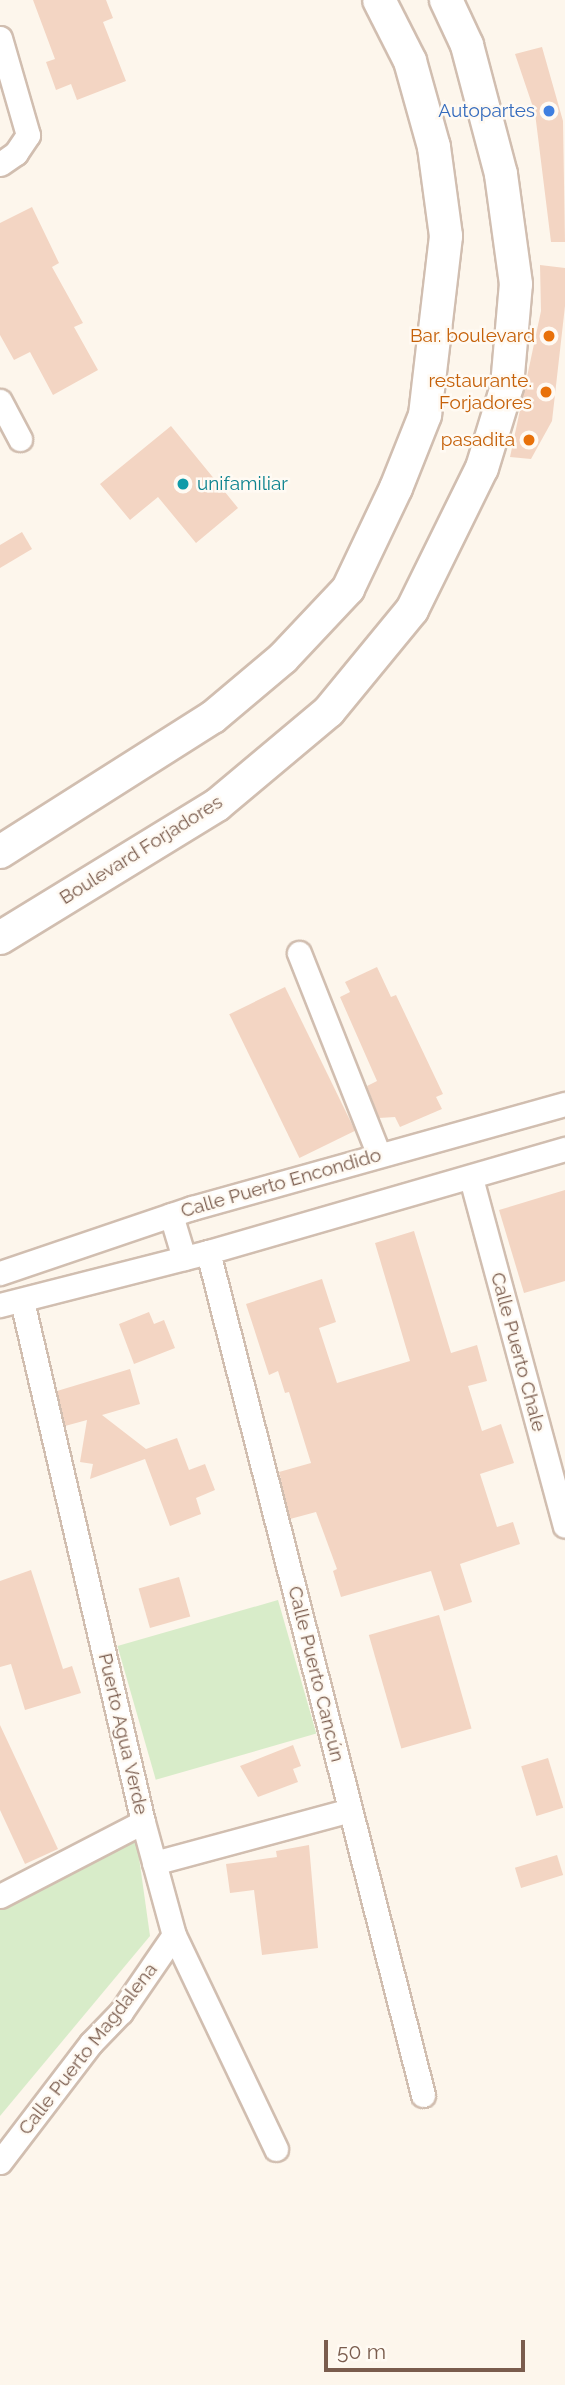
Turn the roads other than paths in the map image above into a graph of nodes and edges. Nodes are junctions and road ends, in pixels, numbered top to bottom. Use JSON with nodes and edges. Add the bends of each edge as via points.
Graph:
{"nodes":[{"id":1,"x":379,"y":0,"type":"edge"},
{"id":2,"x":446,"y":0,"type":"edge"},
{"id":3,"x":0,"y":38,"type":"edge"},
{"id":4,"x":0,"y":164,"type":"edge"},
{"id":5,"x":0,"y":401,"type":"edge"},
{"id":6,"x":20,"y":439,"type":"dead end"},
{"id":7,"x":0,"y":852,"type":"edge"},
{"id":8,"x":0,"y":938,"type":"edge"},
{"id":9,"x":299,"y":953,"type":"dead end"},
{"id":10,"x":565,"y":1104,"type":"edge"},
{"id":11,"x":565,"y":1149,"type":"edge"},
{"id":12,"x":379,"y":1155,"type":"junction"},
{"id":13,"x":471,"y":1178,"type":"junction"},
{"id":14,"x":171,"y":1215,"type":"junction"},
{"id":15,"x":208,"y":1252,"type":"junction"},
{"id":16,"x":184,"y":1258,"type":"junction"},
{"id":17,"x":0,"y":1273,"type":"edge"},
{"id":18,"x":11,"y":1303,"type":"edge"},
{"id":19,"x":565,"y":1526,"type":"edge"},
{"id":20,"x":350,"y":1810,"type":"junction"},
{"id":21,"x":143,"y":1822,"type":"junction"},
{"id":22,"x":154,"y":1863,"type":"junction"},
{"id":23,"x":0,"y":1896,"type":"edge"},
{"id":24,"x":174,"y":1935,"type":"junction"},
{"id":25,"x":423,"y":2095,"type":"dead end"},
{"id":26,"x":276,"y":2149,"type":"dead end"},
{"id":27,"x":0,"y":2162,"type":"edge"}],
"edges":[{"from":1,"to":7,"type":"main road","via":[[414,73],[434,147],[446,236],[425,415],[396,488],[348,589],[283,658],[213,717]]},
{"from":2,"to":8,"type":"main road","name":"Boulevard Forjadores","via":[[467,45],[501,174],[516,284],[507,386],[482,468],[412,610],[329,711],[217,805]]},
{"from":3,"to":4,"type":"street","via":[[28,135],[16,153]]},
{"from":5,"to":6,"type":"street"},
{"from":9,"to":12,"type":"street"},
{"from":10,"to":12,"type":"street","name":"Calle Puerto Encondido"},
{"from":11,"to":13,"type":"street"},
{"from":12,"to":14,"type":"street","name":"Calle Puerto Encondido"},
{"from":13,"to":15,"type":"street"},
{"from":13,"to":19,"type":"street","name":"Calle Puerto Chale"},
{"from":14,"to":16,"type":"street"},
{"from":14,"to":17,"type":"street","name":"Calle Puerto Encondido"},
{"from":15,"to":16,"type":"street"},
{"from":15,"to":20,"type":"street","name":"Calle Puerto Cancún"},
{"from":16,"to":18,"type":"street"},
{"from":18,"to":21,"type":"street","name":"Puerto Agua Verde"},
{"from":20,"to":22,"type":"street"},
{"from":20,"to":25,"type":"street","name":"Calle Puerto Cancún"},
{"from":21,"to":22,"type":"street","name":"Puerto Agua Verde"},
{"from":21,"to":23,"type":"street"},
{"from":22,"to":24,"type":"street","name":"Puerto Agua Verde"},
{"from":24,"to":26,"type":"street","name":"Puerto Agua Verde"},
{"from":24,"to":27,"type":"street","name":"Calle Puerto Magdalena","via":[[121,2012],[91,2043]]}]}
